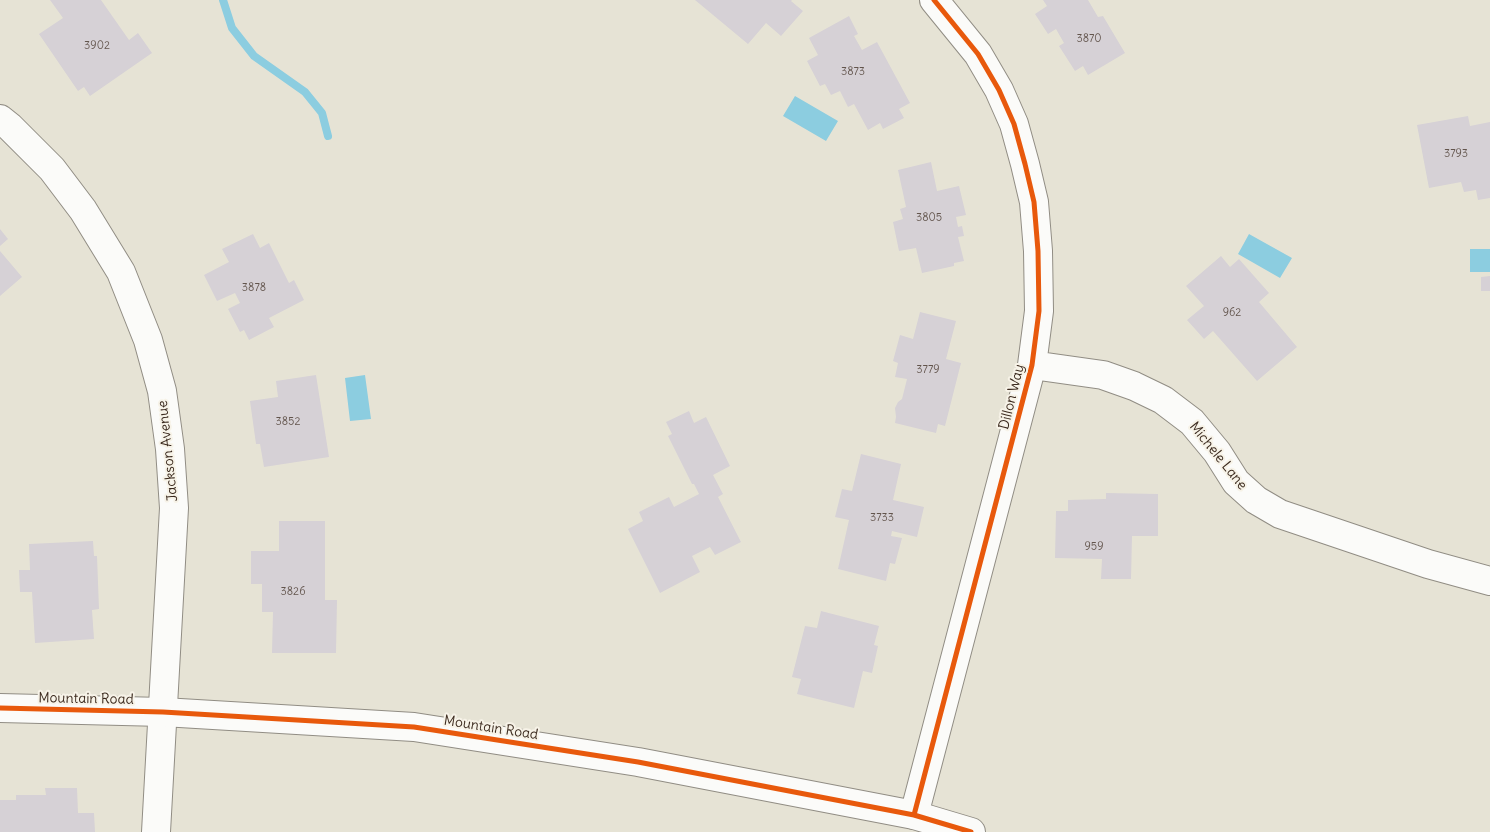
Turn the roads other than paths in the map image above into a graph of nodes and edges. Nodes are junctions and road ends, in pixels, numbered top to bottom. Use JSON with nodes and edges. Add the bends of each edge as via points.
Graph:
{"nodes":[{"id":1,"x":934,"y":0,"type":"edge"},
{"id":2,"x":0,"y":119,"type":"edge"},
{"id":3,"x":1032,"y":365,"type":"junction"},
{"id":4,"x":1490,"y":580,"type":"edge"},
{"id":5,"x":0,"y":708,"type":"edge"},
{"id":6,"x":163,"y":712,"type":"junction"},
{"id":7,"x":914,"y":815,"type":"junction"},
{"id":8,"x":156,"y":832,"type":"edge"},
{"id":9,"x":971,"y":832,"type":"edge"}],
"edges":[{"from":1,"to":3,"type":"street","name":"Dillon Way","via":[[978,54],[999,90],[1014,124],[1025,164],[1034,202],[1038,251],[1039,311]]},
{"from":2,"to":6,"type":"street","name":"Jackson Avenue","via":[[52,169],[83,210],[121,272],[148,340],[162,391],[174,508]]},
{"from":3,"to":4,"type":"street","name":"Michele Lane","via":[[1103,375],[1163,400],[1192,422],[1236,482],[1256,500],[1280,514],[1428,564]]},
{"from":3,"to":7,"type":"street","name":"Dillon Way"},
{"from":5,"to":6,"type":"street","name":"Mountain Road"},
{"from":6,"to":7,"type":"street","name":"Mountain Road","via":[[414,728],[638,762]]},
{"from":6,"to":8,"type":"street","name":"Jackson Avenue"},
{"from":7,"to":9,"type":"street","name":"Mountain Road"}]}
